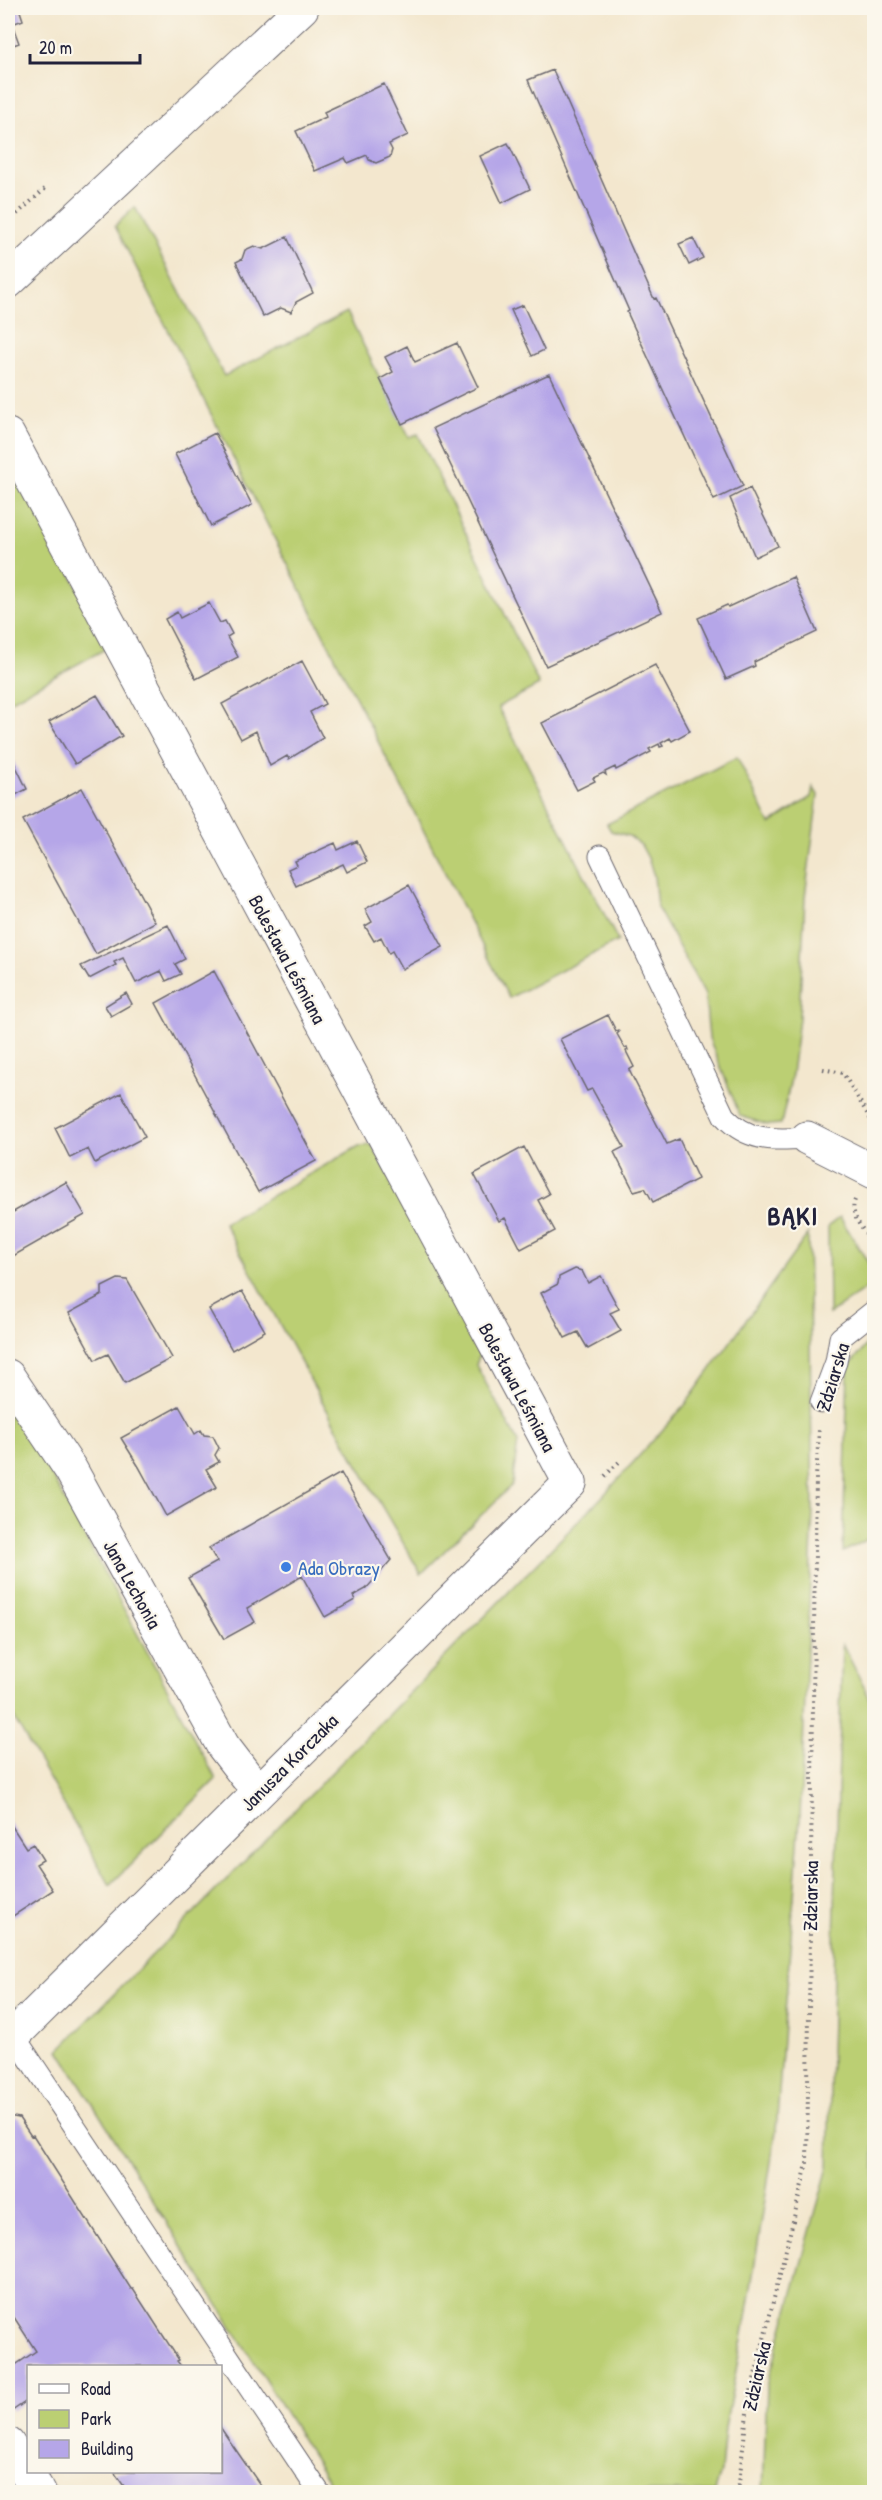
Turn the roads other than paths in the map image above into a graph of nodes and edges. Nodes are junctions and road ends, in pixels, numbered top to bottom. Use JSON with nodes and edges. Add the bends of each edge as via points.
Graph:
{"nodes":[{"id":1,"x":302,"y":8,"type":"edge"},
{"id":2,"x":10,"y":274,"type":"edge"},
{"id":3,"x":8,"y":435,"type":"edge"},
{"id":4,"x":600,"y":856,"type":"dead end"},
{"id":5,"x":807,"y":1138,"type":"joint"},
{"id":6,"x":874,"y":1172,"type":"edge"},
{"id":7,"x":874,"y":1311,"type":"edge"},
{"id":8,"x":8,"y":1376,"type":"edge"},
{"id":9,"x":821,"y":1402,"type":"road end"},
{"id":10,"x":570,"y":1483,"type":"joint"},
{"id":11,"x":260,"y":1790,"type":"junction"},
{"id":12,"x":9,"y":2034,"type":"edge"},
{"id":13,"x":8,"y":2444,"type":"edge"},
{"id":14,"x":39,"y":2493,"type":"edge"},
{"id":15,"x":319,"y":2493,"type":"edge"}],
"edges":[{"from":1,"to":2,"type":"street"},
{"from":3,"to":10,"type":"street","name":"Bolesława Leśmiana"},
{"from":4,"to":5,"type":"lane","via":[[724,1116],[736,1129],[751,1136]]},
{"from":5,"to":6,"type":"street"},
{"from":7,"to":9,"type":"lane","name":"Zdziarska","via":[[840,1338]]},
{"from":8,"to":11,"type":"street","name":"Jana Lechonia","via":[[71,1470],[223,1746]]},
{"from":10,"to":11,"type":"street","name":"Janusza Korczaka"},
{"from":11,"to":12,"type":"street","name":"Janusza Korczaka"},
{"from":12,"to":15,"type":"lane"},
{"from":13,"to":14,"type":"street"}]}
